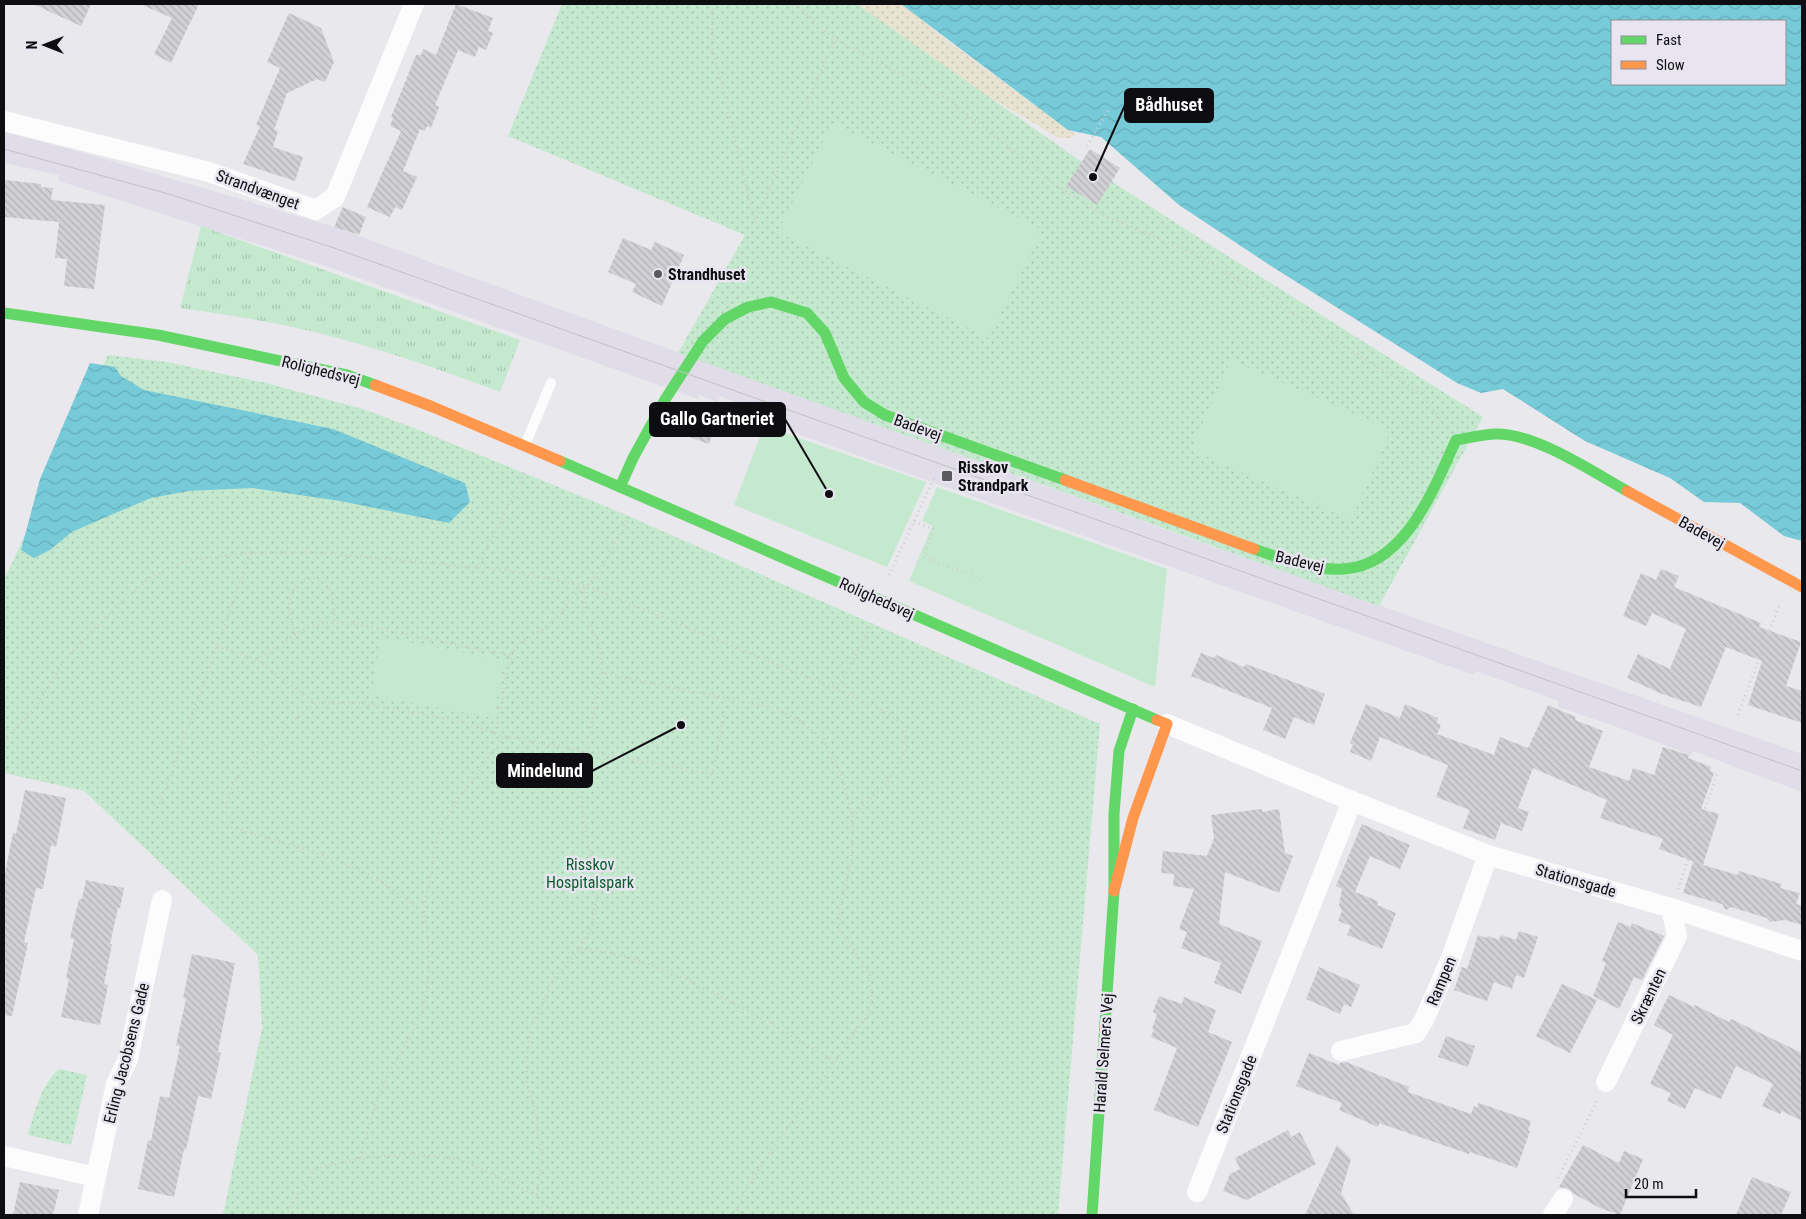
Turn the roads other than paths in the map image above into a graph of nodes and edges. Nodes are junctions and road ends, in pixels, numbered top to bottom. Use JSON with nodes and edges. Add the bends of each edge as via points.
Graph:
{"nodes":[{"id":1,"x":414,"y":4,"type":"edge"},
{"id":2,"x":4,"y":120,"type":"edge"},
{"id":3,"x":4,"y":313,"type":"edge"},
{"id":4,"x":551,"y":383,"type":"dead end"},
{"id":5,"x":530,"y":448,"type":"junction"},
{"id":6,"x":620,"y":487,"type":"junction"},
{"id":7,"x":1802,"y":587,"type":"edge"},
{"id":8,"x":1133,"y":709,"type":"junction"},
{"id":9,"x":1167,"y":724,"type":"junction"},
{"id":10,"x":1352,"y":801,"type":"junction"},
{"id":11,"x":1488,"y":855,"type":"junction"},
{"id":12,"x":1114,"y":891,"type":"junction"},
{"id":13,"x":162,"y":900,"type":"dead end"},
{"id":14,"x":1671,"y":908,"type":"junction"},
{"id":15,"x":1802,"y":951,"type":"edge"},
{"id":16,"x":1341,"y":1051,"type":"dead end"},
{"id":17,"x":1606,"y":1082,"type":"road end"},
{"id":18,"x":4,"y":1156,"type":"edge"},
{"id":19,"x":96,"y":1177,"type":"junction"},
{"id":20,"x":1197,"y":1192,"type":"dead end"},
{"id":21,"x":88,"y":1215,"type":"edge"},
{"id":22,"x":1092,"y":1215,"type":"edge"}],
"edges":[{"from":1,"to":2,"type":"street","name":"Strandvænget","via":[[335,196],[316,210],[209,172]]},
{"from":3,"to":5,"type":"street","name":"Rolighedsvej","via":[[158,335],[347,375]]},
{"from":4,"to":5,"type":"lane"},
{"from":5,"to":6,"type":"street","name":"Rolighedsvej"},
{"from":6,"to":7,"type":"street","name":"Badevej","via":[[666,398],[704,341],[725,319],[748,307],[771,302],[807,313],[825,333],[844,378],[864,402],[885,415],[1314,568],[1360,566],[1380,557],[1406,533],[1425,506],[1456,440],[1495,434],[1546,446]]},
{"from":6,"to":8,"type":"street","name":"Rolighedsvej"},
{"from":8,"to":9,"type":"street","name":"Rolighedsvej"},
{"from":8,"to":12,"type":"street","name":"Harald Selmers Vej","via":[[1119,751],[1114,814]]},
{"from":9,"to":10,"type":"street","name":"Stationsgade"},
{"from":9,"to":12,"type":"street","name":"Harald Selmers Vej","via":[[1133,818]]},
{"from":10,"to":11,"type":"street","name":"Stationsgade"},
{"from":10,"to":20,"type":"street","name":"Stationsgade"},
{"from":11,"to":14,"type":"street","name":"Stationsgade"},
{"from":11,"to":16,"type":"street","name":"Rampen","via":[[1451,958],[1416,1033]]},
{"from":12,"to":22,"type":"street","name":"Harald Selmers Vej"},
{"from":13,"to":19,"type":"street","name":"Erling Jacobsens Gade","via":[[128,1059],[116,1084]]},
{"from":14,"to":15,"type":"street","name":"Stationsgade"},
{"from":14,"to":17,"type":"street","name":"Skrænten","via":[[1677,936]]},
{"from":18,"to":19,"type":"street"},
{"from":19,"to":21,"type":"street","name":"Erling Jacobsens Gade"}]}
